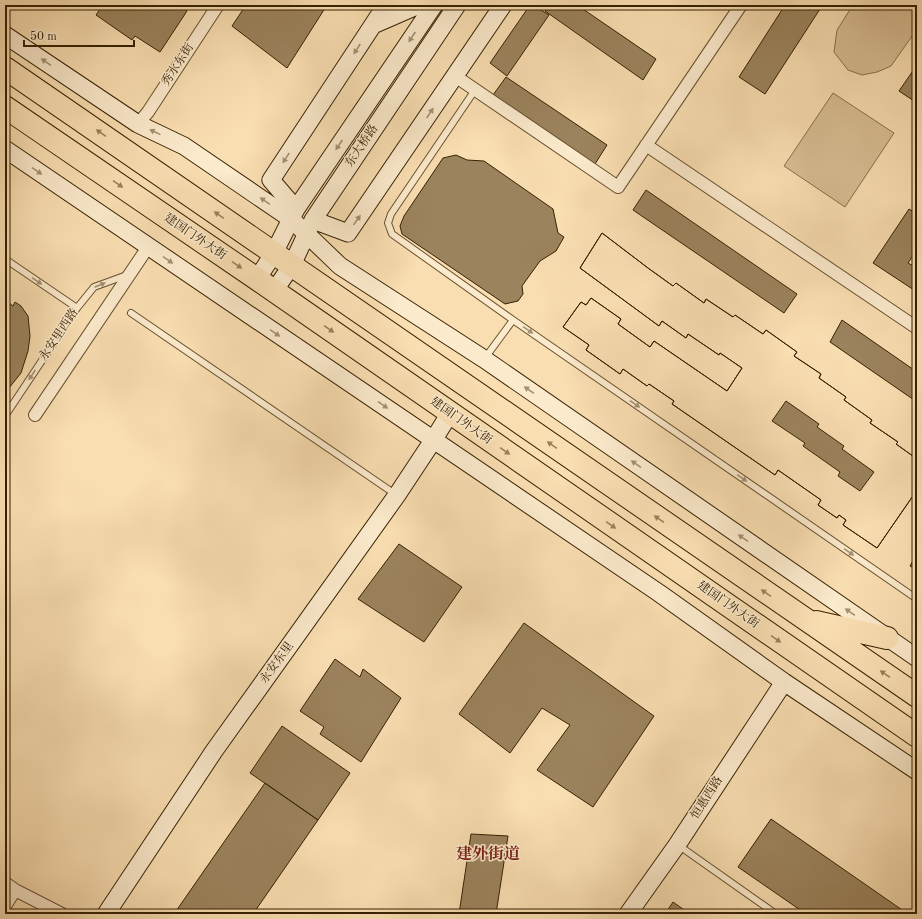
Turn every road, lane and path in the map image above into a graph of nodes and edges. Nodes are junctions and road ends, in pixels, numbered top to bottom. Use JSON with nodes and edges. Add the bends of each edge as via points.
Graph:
{"nodes":[{"id":1,"x":218,"y":5,"type":"edge"},
{"id":2,"x":386,"y":5,"type":"edge"},
{"id":3,"x":419,"y":5,"type":"edge"},
{"id":4,"x":434,"y":5,"type":"edge"},
{"id":5,"x":457,"y":5,"type":"edge"},
{"id":6,"x":503,"y":5,"type":"edge"},
{"id":7,"x":741,"y":5,"type":"edge"},
{"id":8,"x":373,"y":25,"type":"junction"},
{"id":9,"x":5,"y":35,"type":"edge"},
{"id":10,"x":5,"y":68,"type":"edge"},
{"id":11,"x":455,"y":76,"type":"junction"},
{"id":12,"x":475,"y":90,"type":"junction"},
{"id":13,"x":5,"y":107,"type":"edge"},
{"id":14,"x":138,"y":124,"type":"junction"},
{"id":15,"x":646,"y":145,"type":"junction"},
{"id":16,"x":5,"y":149,"type":"edge"},
{"id":17,"x":294,"y":214,"type":"junction"},
{"id":18,"x":309,"y":227,"type":"junction"},
{"id":19,"x":148,"y":247,"type":"junction"},
{"id":20,"x":5,"y":259,"type":"edge"},
{"id":21,"x":283,"y":259,"type":"junction"},
{"id":22,"x":131,"y":274,"type":"junction"},
{"id":23,"x":265,"y":285,"type":"junction"},
{"id":24,"x":77,"y":308,"type":"junction"},
{"id":25,"x":131,"y":313,"type":"dead end"},
{"id":26,"x":513,"y":320,"type":"junction"},
{"id":27,"x":917,"y":328,"type":"edge"},
{"id":28,"x":484,"y":359,"type":"junction"},
{"id":29,"x":450,"y":413,"type":"junction"},
{"id":30,"x":35,"y":415,"type":"dead end"},
{"id":31,"x":5,"y":416,"type":"edge"},
{"id":32,"x":434,"y":439,"type":"junction"},
{"id":33,"x":397,"y":495,"type":"junction"},
{"id":34,"x":917,"y":599,"type":"edge"},
{"id":35,"x":804,"y":619,"type":"junction"},
{"id":36,"x":887,"y":638,"type":"junction"},
{"id":37,"x":917,"y":658,"type":"edge"},
{"id":38,"x":784,"y":682,"type":"junction"},
{"id":39,"x":917,"y":696,"type":"edge"},
{"id":40,"x":917,"y":736,"type":"edge"},
{"id":41,"x":917,"y":771,"type":"edge"},
{"id":42,"x":677,"y":845,"type":"junction"},
{"id":43,"x":10,"y":886,"type":"edge"},
{"id":44,"x":5,"y":906,"type":"edge"},
{"id":45,"x":62,"y":914,"type":"edge"},
{"id":46,"x":106,"y":914,"type":"edge"},
{"id":47,"x":628,"y":914,"type":"edge"},
{"id":48,"x":776,"y":914,"type":"edge"}],
"edges":[{"from":1,"to":14,"type":"street","name":"秀水东街"},
{"from":2,"to":8,"type":"street"},
{"from":3,"to":8,"type":"street"},
{"from":4,"to":17,"type":"street","name":"东大桥路","one_way":true},
{"from":5,"to":18,"type":"street","name":"东大桥路"},
{"from":6,"to":11,"type":"street"},
{"from":7,"to":15,"type":"street"},
{"from":8,"to":17,"type":"street","one_way":true,"via":[[271,180]]},
{"from":14,"to":9,"type":"street","one_way":true},
{"from":21,"to":10,"type":"highway","one_way":true},
{"from":11,"to":12,"type":"street"},
{"from":18,"to":11,"type":"street","one_way":true,"via":[[348,232]]},
{"from":12,"to":15,"type":"street","via":[[618,187]]},
{"from":12,"to":26,"type":"lane","via":[[391,214],[388,223],[392,234]]},
{"from":13,"to":23,"type":"highway","name":"建国门外大街","one_way":true},
{"from":17,"to":14,"type":"street","one_way":true,"via":[[184,146]]},
{"from":15,"to":27,"type":"street"},
{"from":16,"to":19,"type":"street","one_way":true},
{"from":17,"to":18,"type":"street"},
{"from":17,"to":21,"type":"street","name":"东大桥路"},
{"from":18,"to":21,"type":"street","name":"东大桥路"},
{"from":18,"to":28,"type":"street","via":[[340,266]]},
{"from":19,"to":22,"type":"street","name":"永安里西路"},
{"from":19,"to":32,"type":"street","one_way":true},
{"from":20,"to":24,"type":"lane","one_way":true},
{"from":21,"to":23,"type":"street","name":"东大桥路"},
{"from":35,"to":21,"type":"highway","one_way":true},
{"from":24,"to":22,"type":"lane","name":"永安里西路","one_way":true,"via":[[94,287]]},
{"from":22,"to":30,"type":"street","name":"永安里西路"},
{"from":23,"to":29,"type":"highway","name":"建国门外大街","one_way":true},
{"from":24,"to":31,"type":"lane","name":"永安里西路","one_way":true},
{"from":25,"to":33,"type":"lane"},
{"from":26,"to":28,"type":"lane"},
{"from":26,"to":34,"type":"lane","one_way":true},
{"from":36,"to":28,"type":"street","one_way":true},
{"from":29,"to":32,"type":"street","name":"永安东里"},
{"from":29,"to":40,"type":"highway","name":"建国门外大街","one_way":true},
{"from":32,"to":33,"type":"street","name":"永安东里"},
{"from":32,"to":38,"type":"street","via":[[660,593]]},
{"from":33,"to":46,"type":"street","name":"永安东里","via":[[214,751]]},
{"from":35,"to":36,"type":"highway"},
{"from":39,"to":35,"type":"highway","one_way":true},
{"from":36,"to":37,"type":"street"},
{"from":38,"to":41,"type":"street"},
{"from":38,"to":42,"type":"street","name":"恒惠西路"},
{"from":42,"to":47,"type":"street","name":"恒惠西路"},
{"from":42,"to":48,"type":"lane"},
{"from":43,"to":44,"type":"street"},
{"from":43,"to":45,"type":"street"}]}
